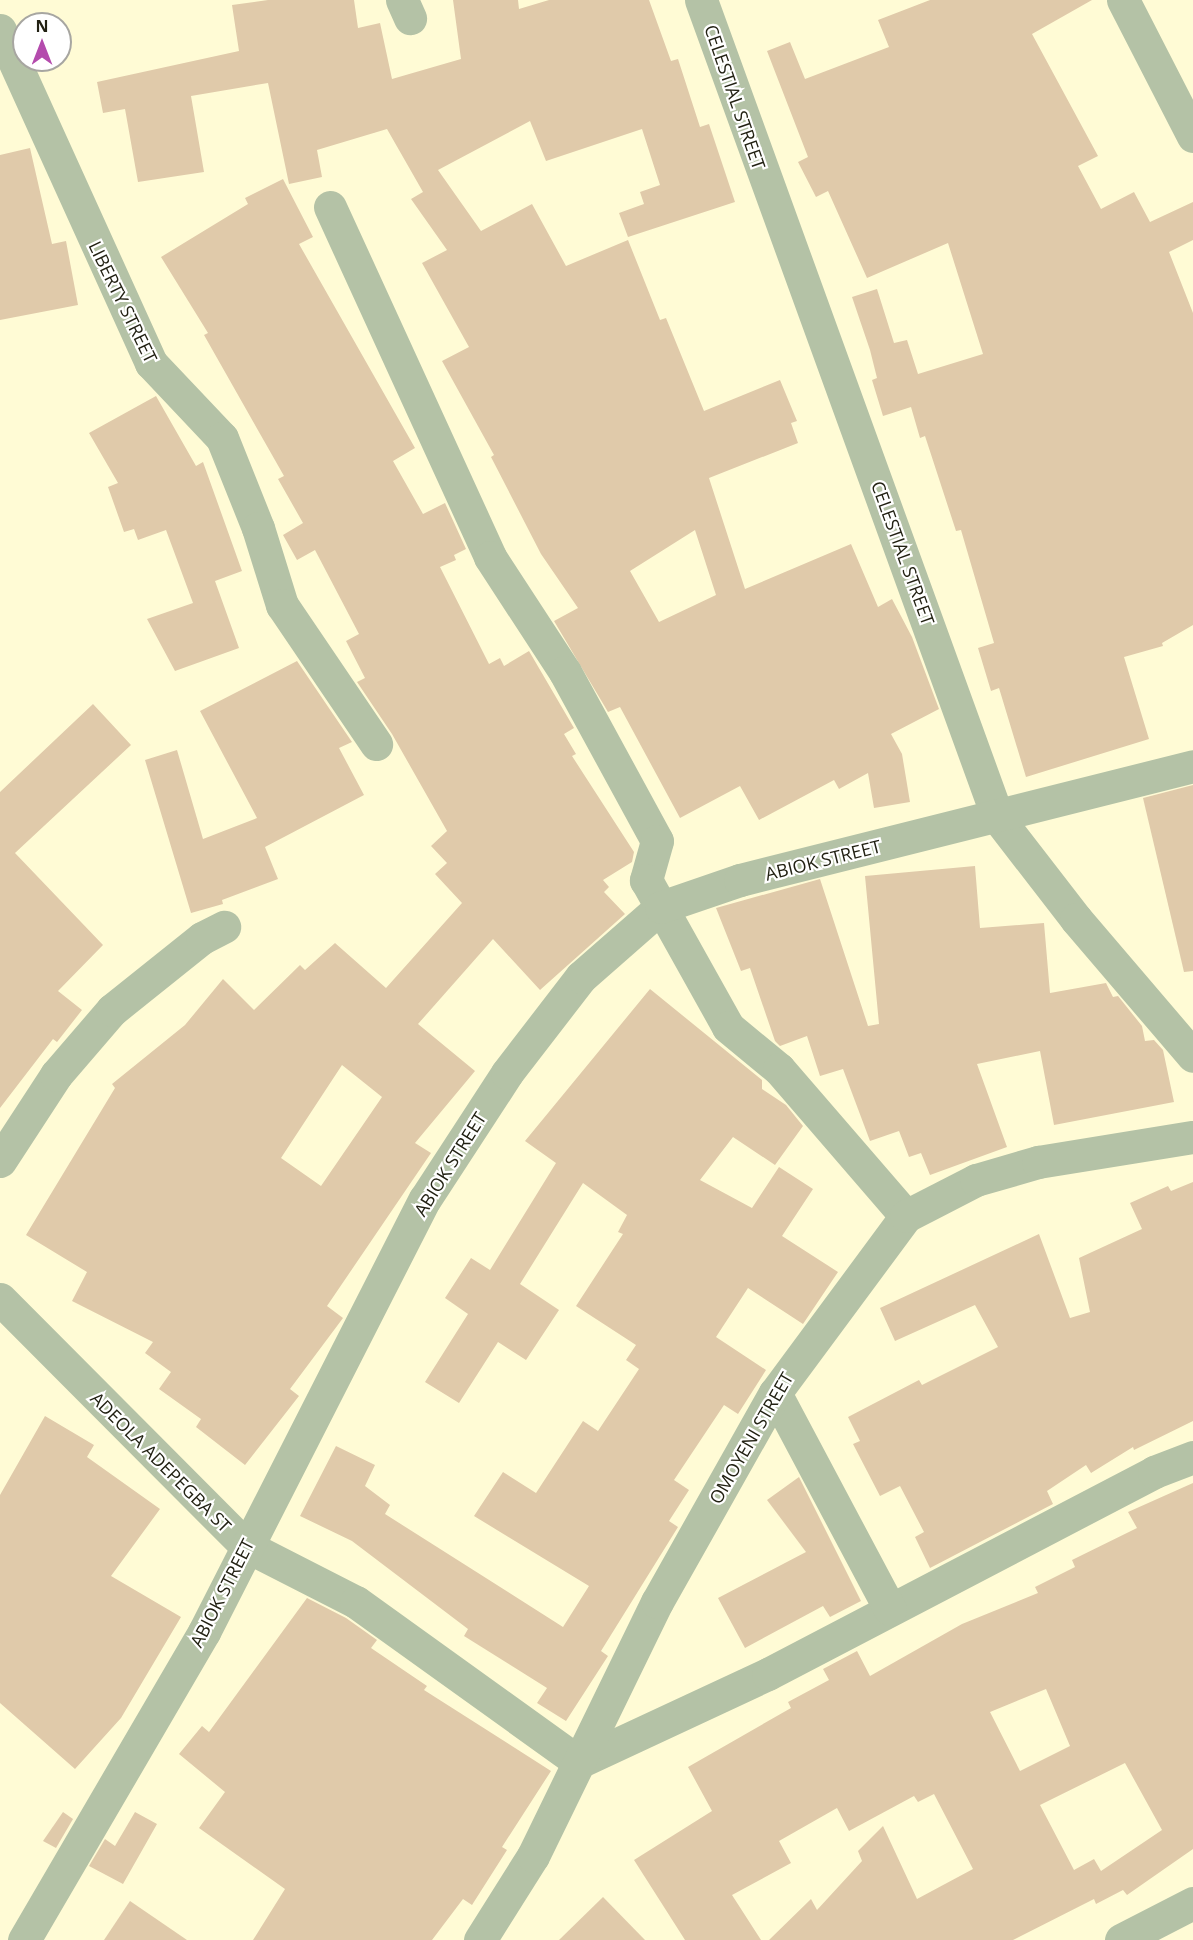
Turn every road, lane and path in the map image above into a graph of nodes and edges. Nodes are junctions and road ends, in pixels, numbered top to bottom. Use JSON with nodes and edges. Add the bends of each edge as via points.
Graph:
{"nodes":[{"id":1,"x":701,"y":0,"type":"edge"},
{"id":2,"x":1123,"y":0,"type":"edge"},
{"id":3,"x":0,"y":30,"type":"edge"},
{"id":4,"x":1193,"y":136,"type":"edge"},
{"id":5,"x":330,"y":207,"type":"dead end"},
{"id":6,"x":376,"y":744,"type":"dead end"},
{"id":7,"x":1193,"y":766,"type":"edge"},
{"id":8,"x":998,"y":818,"type":"junction"},
{"id":9,"x":661,"y":907,"type":"junction"},
{"id":10,"x":224,"y":927,"type":"dead end"},
{"id":11,"x":1193,"y":1056,"type":"edge"},
{"id":12,"x":1193,"y":1137,"type":"edge"},
{"id":13,"x":0,"y":1161,"type":"edge"},
{"id":14,"x":906,"y":1216,"type":"junction"},
{"id":15,"x":0,"y":1299,"type":"edge"},
{"id":16,"x":775,"y":1393,"type":"junction"},
{"id":17,"x":1193,"y":1457,"type":"edge"},
{"id":18,"x":246,"y":1546,"type":"junction"},
{"id":19,"x":890,"y":1609,"type":"junction"},
{"id":20,"x":579,"y":1762,"type":"junction"},
{"id":21,"x":1193,"y":1903,"type":"edge"},
{"id":22,"x":24,"y":1940,"type":"edge"},
{"id":23,"x":480,"y":1940,"type":"edge"},
{"id":24,"x":1121,"y":1940,"type":"edge"}],
"edges":[{"from":1,"to":8,"type":"street","name":"CELESTIAL STREET"},
{"from":2,"to":4,"type":"street"},
{"from":3,"to":6,"type":"street","name":"LIBERTY STREET","via":[[151,363],[222,438],[258,528],[282,605]]},
{"from":5,"to":9,"type":"street","via":[[490,557],[565,672],[657,841],[646,880]]},
{"from":7,"to":8,"type":"street","name":"ABIOK STREET"},
{"from":8,"to":9,"type":"street","name":"ABIOK STREET","via":[[740,880]]},
{"from":8,"to":11,"type":"street","name":"CELESTIAL STREET","via":[[1076,919]]},
{"from":9,"to":14,"type":"street","via":[[728,1027],[779,1069]]},
{"from":9,"to":18,"type":"street","name":"ABIOK STREET","via":[[581,976],[507,1073],[425,1199]]},
{"from":10,"to":13,"type":"street","via":[[202,938],[112,1010],[56,1076]]},
{"from":12,"to":14,"type":"street","name":"OMOYENI STREET","via":[[1038,1162],[976,1180]]},
{"from":14,"to":16,"type":"street","name":"OMOYENI STREET"},
{"from":15,"to":18,"type":"street","name":"ADEOLA ADEPEGBA ST"},
{"from":16,"to":19,"type":"street"},
{"from":16,"to":20,"type":"street","name":"OMOYENI STREET","via":[[657,1602]]},
{"from":17,"to":19,"type":"street","via":[[1154,1472]]},
{"from":18,"to":20,"type":"street","name":"ADEOLA ADEPEGBA ST","via":[[356,1602]]},
{"from":18,"to":22,"type":"street","name":"ABIOK STREET","via":[[204,1632]]},
{"from":19,"to":20,"type":"street","via":[[768,1674]]},
{"from":20,"to":23,"type":"street","name":"OMOYENI STREET","via":[[533,1856]]},
{"from":21,"to":24,"type":"street"}]}
